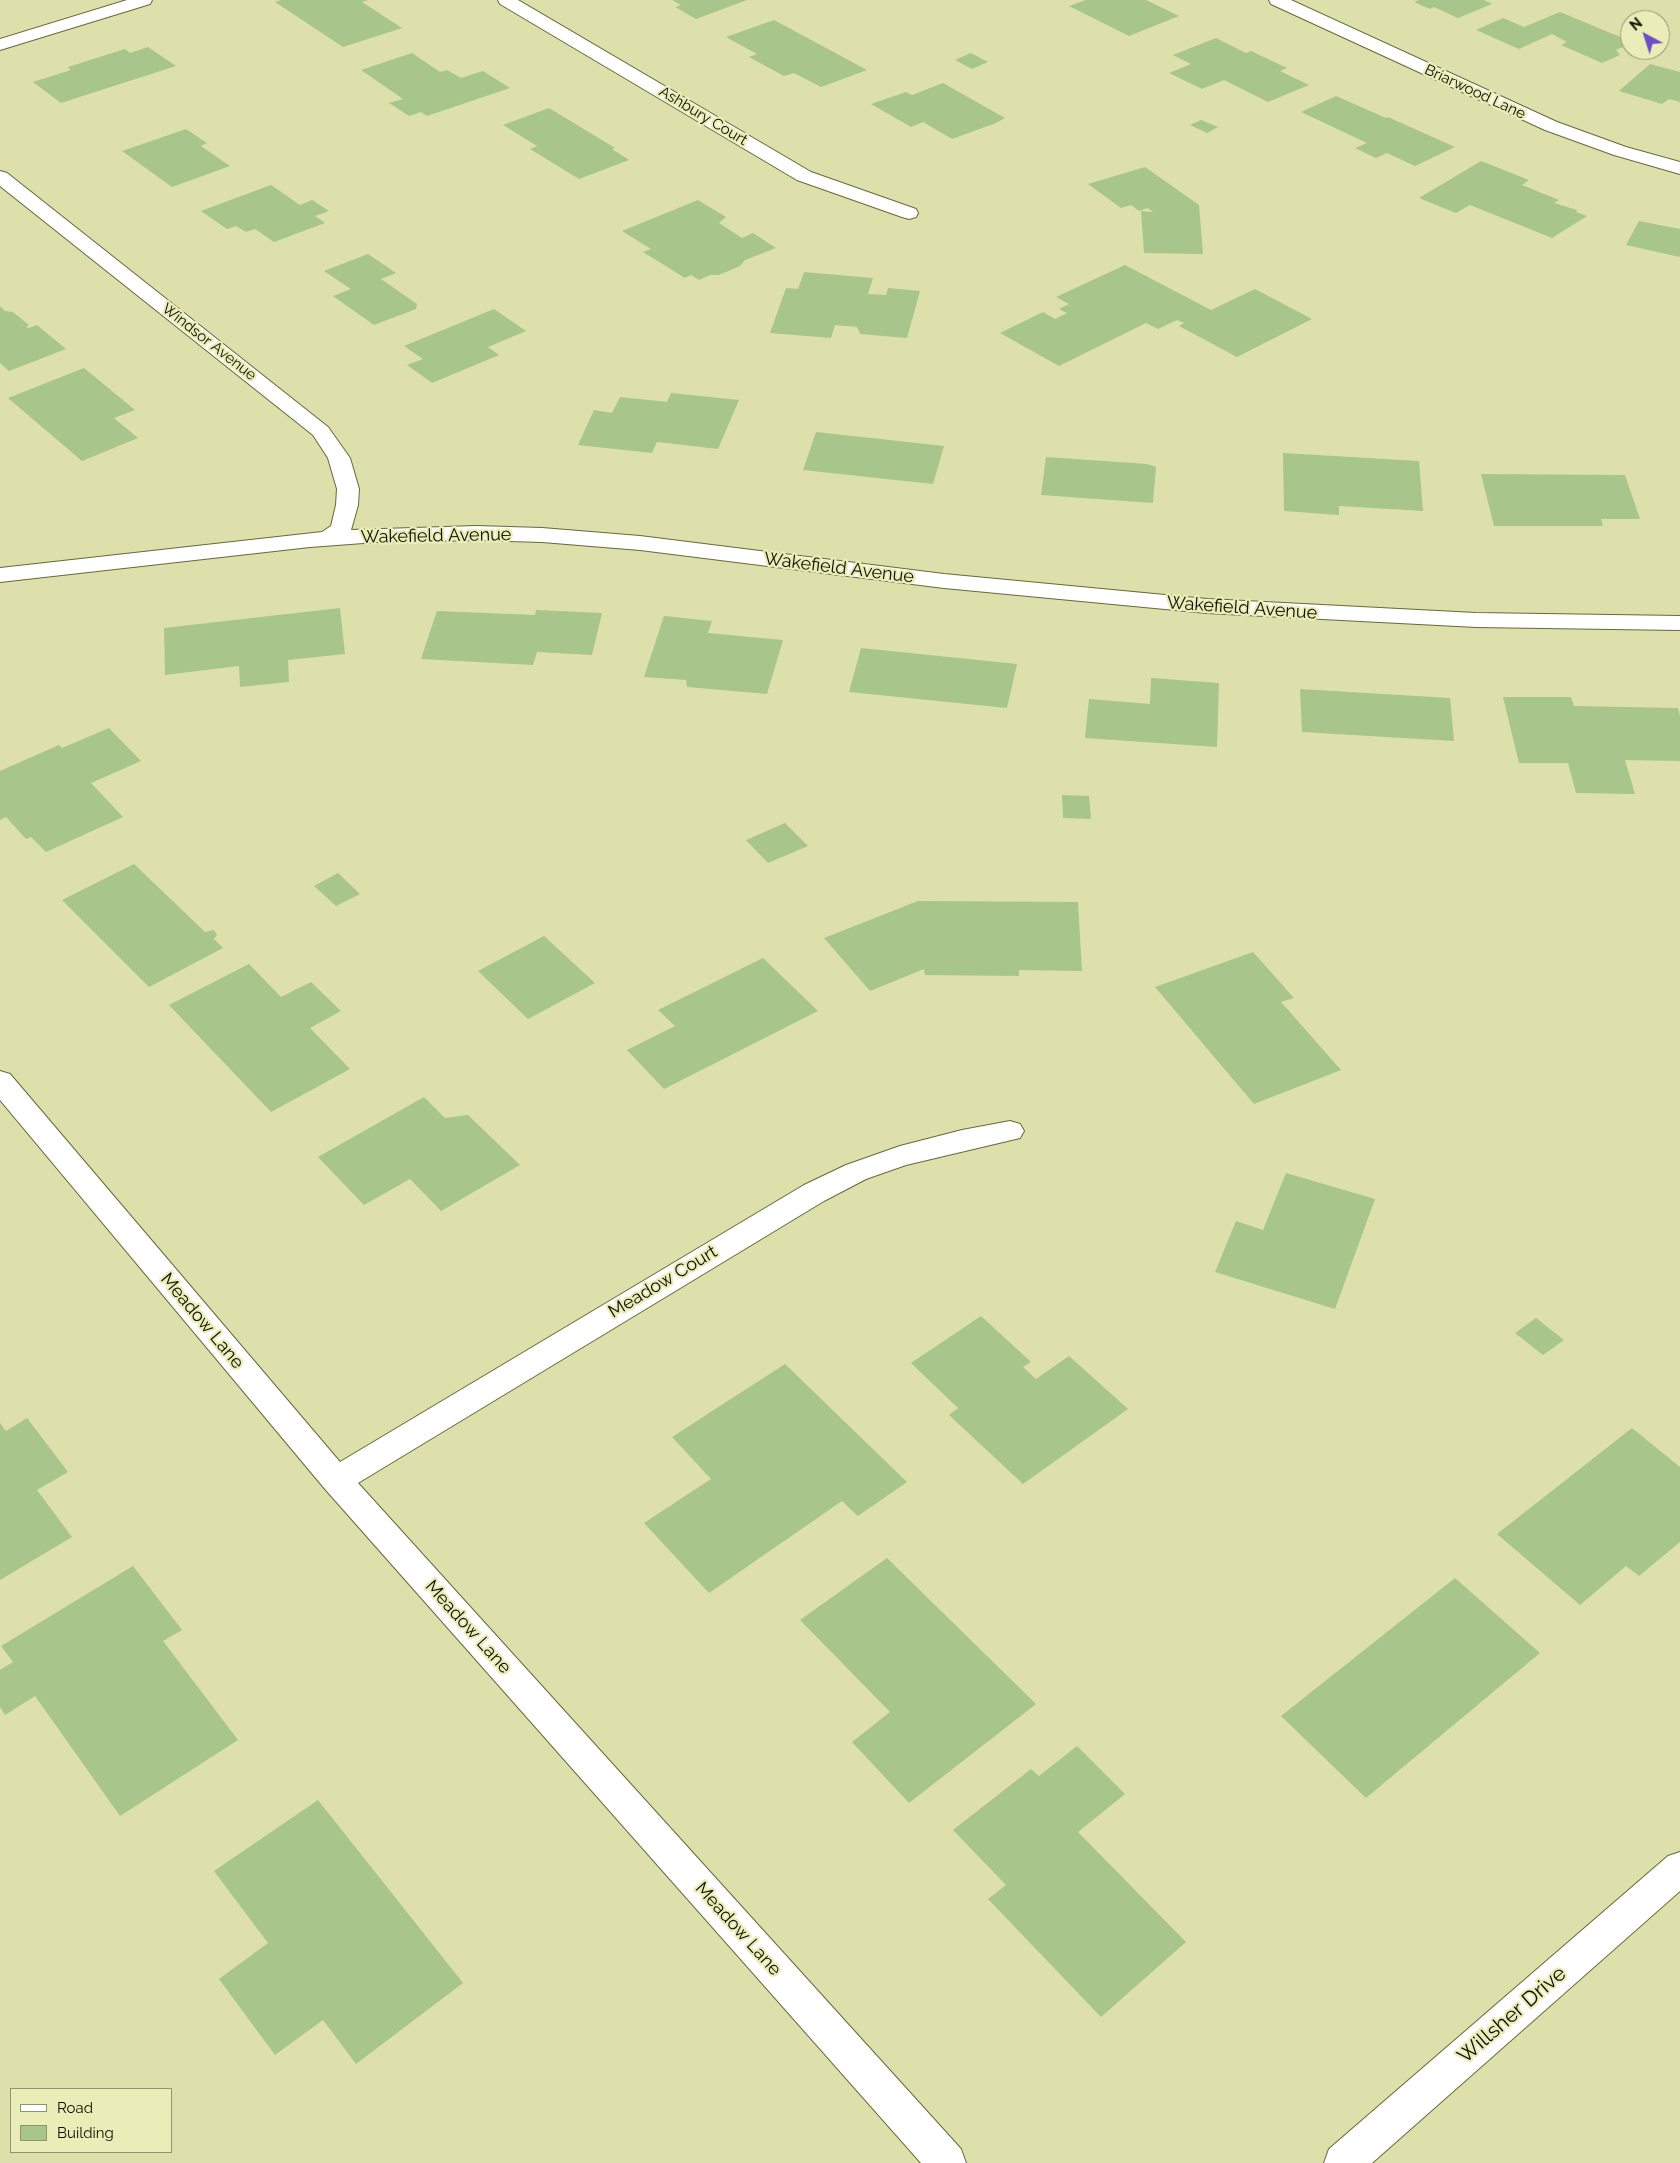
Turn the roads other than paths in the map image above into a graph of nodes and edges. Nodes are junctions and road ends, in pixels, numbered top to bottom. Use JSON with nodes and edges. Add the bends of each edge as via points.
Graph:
{"nodes":[{"id":1,"x":144,"y":0,"type":"edge"},
{"id":2,"x":506,"y":0,"type":"edge"},
{"id":3,"x":1277,"y":0,"type":"edge"},
{"id":4,"x":0,"y":45,"type":"edge"},
{"id":5,"x":1680,"y":168,"type":"edge"},
{"id":6,"x":0,"y":177,"type":"edge"},
{"id":7,"x":909,"y":213,"type":"dead end"},
{"id":8,"x":327,"y":538,"type":"junction"},
{"id":9,"x":0,"y":575,"type":"edge"},
{"id":10,"x":1680,"y":623,"type":"edge"},
{"id":11,"x":0,"y":1081,"type":"edge"},
{"id":12,"x":1010,"y":1131,"type":"dead end"},
{"id":13,"x":336,"y":1480,"type":"junction"},
{"id":14,"x":1680,"y":1868,"type":"edge"},
{"id":15,"x":947,"y":2163,"type":"edge"},
{"id":16,"x":1343,"y":2163,"type":"edge"}],
"edges":[{"from":1,"to":4,"type":"street"},
{"from":2,"to":7,"type":"street","name":"Ashbury Court","via":[[804,176]]},
{"from":3,"to":5,"type":"street","name":"Briarwood Lane","via":[[1551,126]]},
{"from":6,"to":8,"type":"street","name":"Windsor Avenue","via":[[320,431],[339,458],[348,489],[341,529]]},
{"from":8,"to":9,"type":"street","name":"Wakefield Avenue"},
{"from":8,"to":10,"type":"street","name":"Wakefield Avenue","via":[[443,533],[542,536],[640,543],[1009,588],[1207,606],[1457,619]]},
{"from":11,"to":13,"type":"street","name":"Meadow Lane"},
{"from":12,"to":13,"type":"street","name":"Meadow Court","via":[[900,1156],[856,1172],[814,1193]]},
{"from":13,"to":15,"type":"street","name":"Meadow Lane"},
{"from":14,"to":16,"type":"street","name":"Willsher Drive"}]}
